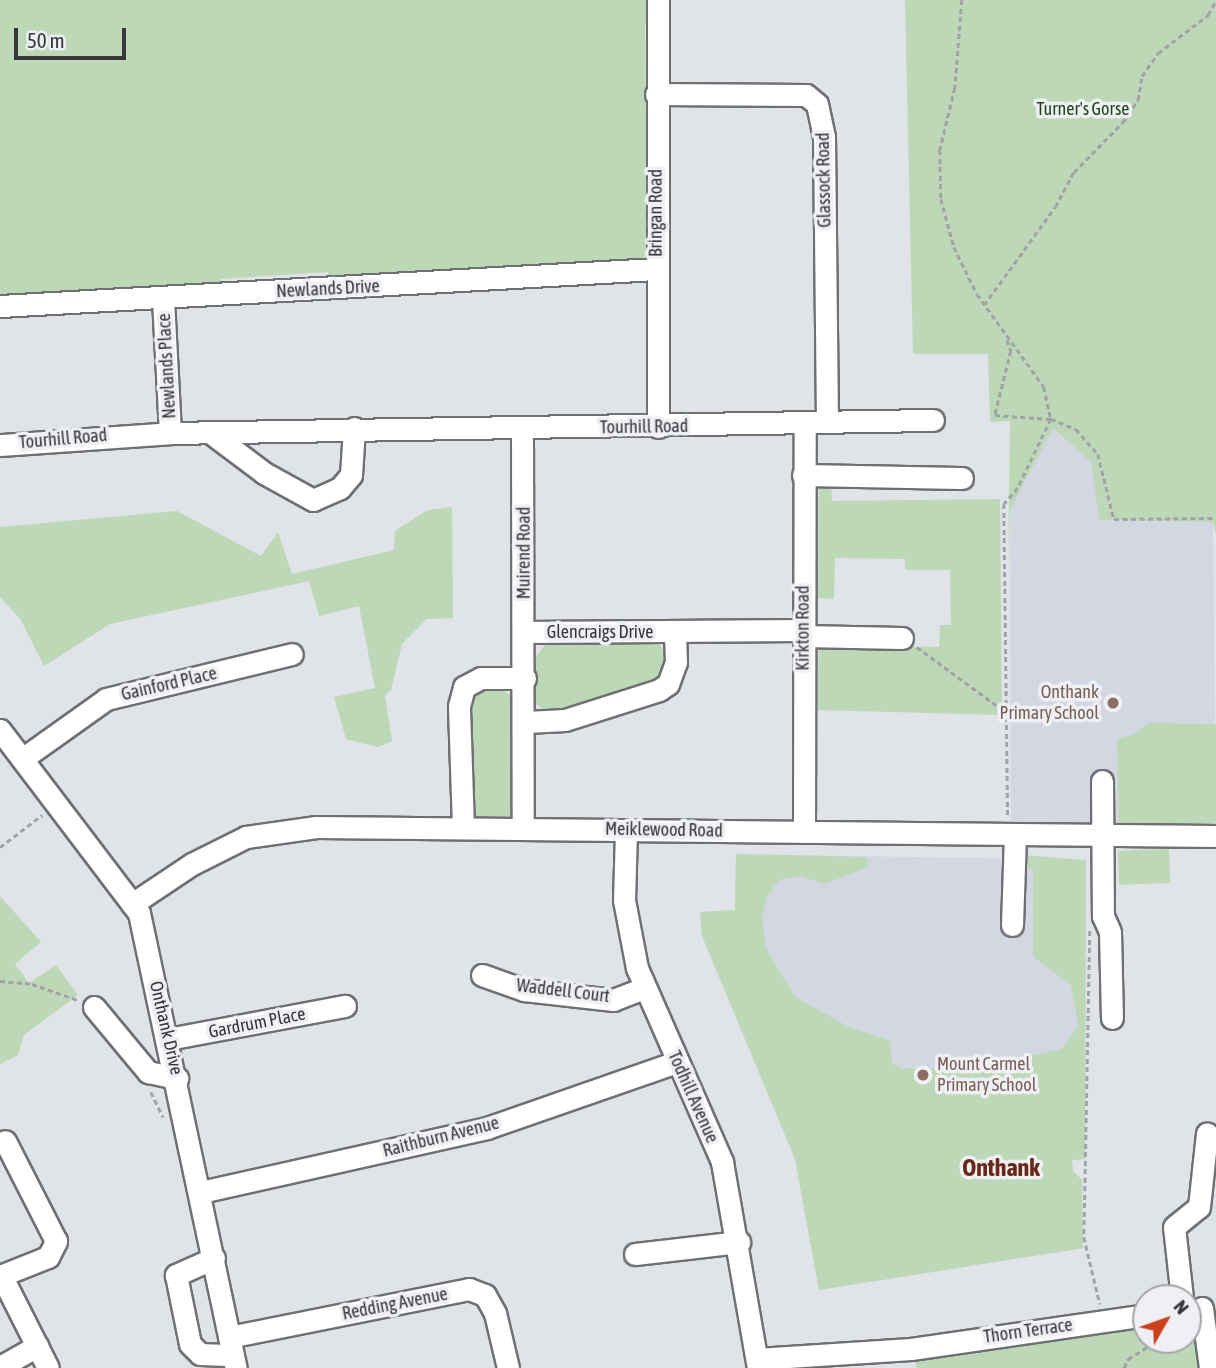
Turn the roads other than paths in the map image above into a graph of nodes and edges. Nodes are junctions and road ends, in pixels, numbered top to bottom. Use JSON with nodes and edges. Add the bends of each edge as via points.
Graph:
{"nodes":[{"id":1,"x":658,"y":0,"type":"edge"},
{"id":2,"x":656,"y":94,"type":"junction"},
{"id":3,"x":656,"y":269,"type":"junction"},
{"id":4,"x":163,"y":299,"type":"junction"},
{"id":5,"x":0,"y":306,"type":"edge"},
{"id":6,"x":933,"y":420,"type":"dead end"},
{"id":7,"x":827,"y":422,"type":"junction"},
{"id":8,"x":805,"y":424,"type":"junction"},
{"id":9,"x":354,"y":428,"type":"junction"},
{"id":10,"x":522,"y":428,"type":"junction"},
{"id":11,"x":658,"y":428,"type":"junction"},
{"id":12,"x":170,"y":433,"type":"junction"},
{"id":13,"x":211,"y":433,"type":"junction"},
{"id":14,"x":0,"y":445,"type":"edge"},
{"id":15,"x":803,"y":475,"type":"junction"},
{"id":16,"x":962,"y":478,"type":"dead end"},
{"id":17,"x":524,"y":632,"type":"junction"},
{"id":18,"x":675,"y":632,"type":"junction"},
{"id":19,"x":803,"y":633,"type":"junction"},
{"id":20,"x":902,"y":638,"type":"road end"},
{"id":21,"x":292,"y":654,"type":"dead end"},
{"id":22,"x":525,"y":678,"type":"junction"},
{"id":23,"x":526,"y":722,"type":"junction"},
{"id":24,"x":0,"y":730,"type":"edge"},
{"id":25,"x":22,"y":759,"type":"junction"},
{"id":26,"x":1102,"y":781,"type":"dead end"},
{"id":27,"x":463,"y":828,"type":"junction"},
{"id":28,"x":523,"y":829,"type":"junction"},
{"id":29,"x":626,"y":830,"type":"junction"},
{"id":30,"x":804,"y":832,"type":"junction"},
{"id":31,"x":1011,"y":834,"type":"junction"},
{"id":32,"x":1102,"y":835,"type":"junction"},
{"id":33,"x":1216,"y":836,"type":"edge"},
{"id":34,"x":132,"y":904,"type":"junction"},
{"id":35,"x":1012,"y":925,"type":"dead end"},
{"id":36,"x":482,"y":975,"type":"dead end"},
{"id":37,"x":645,"y":988,"type":"junction"},
{"id":38,"x":345,"y":1006,"type":"dead end"},
{"id":39,"x":94,"y":1007,"type":"dead end"},
{"id":40,"x":1112,"y":1018,"type":"dead end"},
{"id":41,"x":168,"y":1039,"type":"junction"},
{"id":42,"x":676,"y":1062,"type":"junction"},
{"id":43,"x":177,"y":1078,"type":"junction"},
{"id":44,"x":1207,"y":1133,"type":"dead end"},
{"id":45,"x":5,"y":1141,"type":"dead end"},
{"id":46,"x":201,"y":1192,"type":"junction"},
{"id":47,"x":739,"y":1242,"type":"junction"},
{"id":48,"x":635,"y":1254,"type":"dead end"},
{"id":49,"x":214,"y":1258,"type":"junction"},
{"id":50,"x":1,"y":1275,"type":"edge"},
{"id":51,"x":1180,"y":1284,"type":"edge"},
{"id":52,"x":1202,"y":1308,"type":"edge"},
{"id":53,"x":1132,"y":1317,"type":"edge"},
{"id":54,"x":37,"y":1346,"type":"junction"},
{"id":55,"x":233,"y":1353,"type":"edge"},
{"id":56,"x":912,"y":1358,"type":"edge"},
{"id":57,"x":758,"y":1363,"type":"edge"},
{"id":58,"x":0,"y":1367,"type":"edge"},
{"id":59,"x":48,"y":1368,"type":"edge"},
{"id":60,"x":508,"y":1368,"type":"edge"},
{"id":61,"x":1210,"y":1368,"type":"edge"}],
"edges":[{"from":1,"to":2,"type":"street","name":"Bringan Road"},
{"from":2,"to":3,"type":"street","name":"Bringan Road"},
{"from":2,"to":7,"type":"street","name":"Glassock Road","via":[[806,95],[817,104],[824,137]]},
{"from":3,"to":4,"type":"street","name":"Newlands Drive"},
{"from":3,"to":11,"type":"street","name":"Bringan Road"},
{"from":4,"to":5,"type":"street","name":"Newlands Drive"},
{"from":4,"to":12,"type":"street","name":"Newlands Place"},
{"from":6,"to":7,"type":"street","name":"Tourhill Road"},
{"from":7,"to":8,"type":"street","name":"Tourhill Road"},
{"from":8,"to":11,"type":"street","name":"Tourhill Road"},
{"from":8,"to":15,"type":"street","name":"Kirkton Road"},
{"from":9,"to":10,"type":"street","name":"Tourhill Road"},
{"from":9,"to":13,"type":"street","name":"Tourhill Road"},
{"from":9,"to":13,"type":"street","via":[[351,475],[340,488],[313,500],[264,473]]},
{"from":10,"to":11,"type":"street","name":"Tourhill Road"},
{"from":10,"to":17,"type":"street","name":"Muirend Road"},
{"from":12,"to":13,"type":"street","name":"Tourhill Road"},
{"from":12,"to":14,"type":"street","name":"Tourhill Road","via":[[59,437]]},
{"from":15,"to":16,"type":"street"},
{"from":15,"to":19,"type":"street","name":"Kirkton Road"},
{"from":17,"to":18,"type":"street","name":"Glencraigs Drive"},
{"from":17,"to":22,"type":"street","name":"Muirend Road"},
{"from":18,"to":19,"type":"street","name":"Glencraigs Drive"},
{"from":18,"to":23,"type":"street","name":"Glencraigs Drive","via":[[676,662],[668,684],[659,690],[565,720]]},
{"from":19,"to":20,"type":"street","name":"Glencraigs Drive"},
{"from":19,"to":30,"type":"street","name":"Kirkton Road"},
{"from":21,"to":25,"type":"street","name":"Gainford Place","via":[[106,699]]},
{"from":22,"to":23,"type":"street","name":"Muirend Road"},
{"from":22,"to":27,"type":"street","via":[[481,678],[464,687],[458,706]]},
{"from":23,"to":28,"type":"street","name":"Muirend Road"},
{"from":24,"to":25,"type":"street","name":"Onthank Drive"},
{"from":25,"to":34,"type":"street","name":"Onthank Drive"},
{"from":26,"to":32,"type":"street"},
{"from":27,"to":28,"type":"street","name":"Meiklewood Road"},
{"from":27,"to":34,"type":"street","name":"Meiklewood Road","via":[[316,827],[246,837],[192,864]]},
{"from":28,"to":29,"type":"street","name":"Meiklewood Road"},
{"from":29,"to":30,"type":"street","name":"Meiklewood Road"},
{"from":29,"to":37,"type":"street","name":"Todhill Avenue","via":[[624,900]]},
{"from":30,"to":31,"type":"street","name":"Meiklewood Road"},
{"from":31,"to":32,"type":"street","name":"Meiklewood Road"},
{"from":31,"to":35,"type":"street"},
{"from":32,"to":33,"type":"street","name":"Meiklewood Road"},
{"from":32,"to":40,"type":"street"},
{"from":34,"to":41,"type":"street","name":"Onthank Drive","via":[[139,913]]},
{"from":36,"to":37,"type":"street","name":"Waddell Court","via":[[524,990],[613,1000]]},
{"from":37,"to":42,"type":"street","name":"Todhill Avenue"},
{"from":38,"to":41,"type":"street","name":"Gardrum Place"},
{"from":39,"to":43,"type":"street","via":[[148,1072]]},
{"from":41,"to":43,"type":"street","name":"Onthank Drive"},
{"from":42,"to":46,"type":"street","name":"Raithburn Avenue","via":[[487,1128]]},
{"from":42,"to":47,"type":"street","name":"Todhill Avenue","via":[[722,1162]]},
{"from":43,"to":46,"type":"street","name":"Onthank Drive"},
{"from":44,"to":51,"type":"street","via":[[1199,1207],[1174,1227]]},
{"from":45,"to":50,"type":"street","via":[[56,1241],[48,1256]]},
{"from":46,"to":49,"type":"street","name":"Onthank Drive"},
{"from":47,"to":48,"type":"street"},
{"from":47,"to":57,"type":"street","name":"Todhill Avenue"},
{"from":49,"to":55,"type":"street","name":"Onthank Drive"},
{"from":49,"to":55,"type":"street","name":"Redding Avenue","via":[[176,1275],[190,1344],[200,1354]]},
{"from":50,"to":54,"type":"street"},
{"from":52,"to":61,"type":"street"},
{"from":53,"to":56,"type":"street","name":"Thorn Terrace"},
{"from":54,"to":58,"type":"street"},
{"from":54,"to":59,"type":"street"},
{"from":55,"to":60,"type":"street","name":"Redding Avenue","via":[[468,1289],[485,1295],[495,1313]]},
{"from":56,"to":57,"type":"street","name":"Thorn Terrace"}]}
